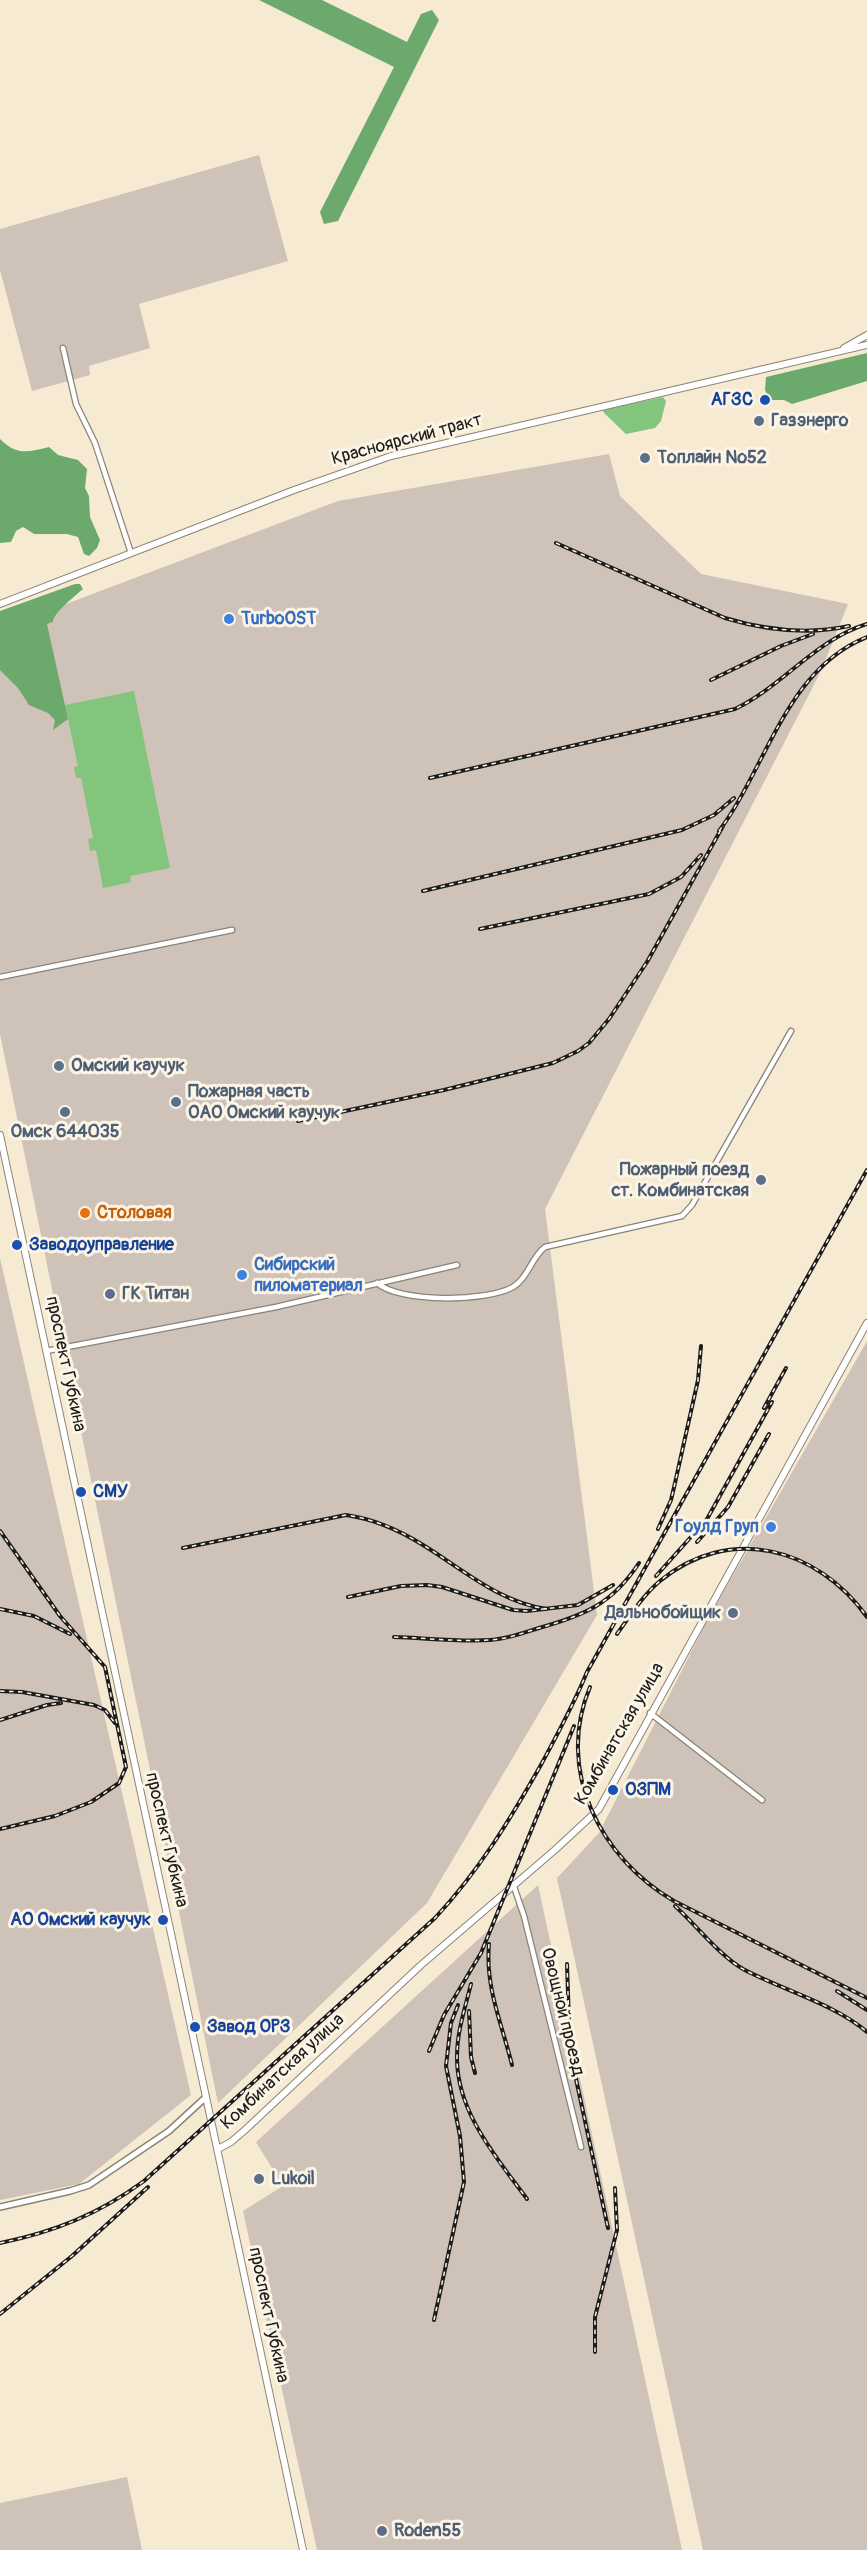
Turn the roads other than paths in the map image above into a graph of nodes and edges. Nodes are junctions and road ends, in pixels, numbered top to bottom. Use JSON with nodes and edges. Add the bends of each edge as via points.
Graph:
{"nodes":[{"id":1,"x":867,"y":335,"type":"edge"},
{"id":2,"x":867,"y":345,"type":"edge"},
{"id":3,"x":63,"y":348,"type":"dead end"},
{"id":4,"x":836,"y":352,"type":"junction"},
{"id":5,"x":131,"y":552,"type":"junction"},
{"id":6,"x":0,"y":604,"type":"edge"},
{"id":7,"x":232,"y":930,"type":"dead end"},
{"id":8,"x":0,"y":977,"type":"edge"},
{"id":9,"x":791,"y":1031,"type":"dead end"},
{"id":10,"x":0,"y":1136,"type":"edge"},
{"id":11,"x":457,"y":1265,"type":"dead end"},
{"id":12,"x":377,"y":1283,"type":"junction"},
{"id":13,"x":867,"y":1323,"type":"edge"},
{"id":14,"x":46,"y":1351,"type":"junction"},
{"id":15,"x":650,"y":1713,"type":"junction"},
{"id":16,"x":762,"y":1800,"type":"dead end"},
{"id":17,"x":513,"y":1884,"type":"junction"},
{"id":18,"x":206,"y":2097,"type":"junction"},
{"id":19,"x":581,"y":2147,"type":"dead end"},
{"id":20,"x":218,"y":2149,"type":"junction"},
{"id":21,"x":0,"y":2207,"type":"edge"},
{"id":22,"x":303,"y":2550,"type":"edge"}],
"edges":[{"from":1,"to":4,"type":"main road"},
{"from":2,"to":4,"type":"main road","name":"Красноярский тракт"},
{"from":3,"to":5,"type":"street","via":[[76,404],[95,443]]},
{"from":4,"to":5,"type":"main road","name":"Красноярский тракт","via":[[391,456]]},
{"from":5,"to":6,"type":"main road","name":"Красноярский тракт"},
{"from":7,"to":8,"type":"street"},
{"from":9,"to":12,"type":"street","via":[[692,1205],[681,1215],[545,1247],[537,1253],[522,1280],[491,1294],[444,1299],[388,1289]]},
{"from":10,"to":14,"type":"main road","name":"проспект Губкина"},
{"from":11,"to":12,"type":"street"},
{"from":12,"to":14,"type":"street","via":[[276,1307]]},
{"from":13,"to":15,"type":"main road","name":"Комбинатская улица"},
{"from":14,"to":18,"type":"main road","name":"проспект Губкина"},
{"from":15,"to":16,"type":"street"},
{"from":15,"to":17,"type":"main road","name":"Комбинатская улица","via":[[599,1809]]},
{"from":17,"to":19,"type":"street","name":"Овощной проезд"},
{"from":17,"to":20,"type":"main road","name":"Комбинатская улица","via":[[245,2130]]},
{"from":18,"to":20,"type":"main road","name":"проспект Губкина"},
{"from":18,"to":21,"type":"street","name":"Комбинатская улица","via":[[169,2131],[89,2185]]},
{"from":20,"to":22,"type":"main road","name":"проспект Губкина"}]}
